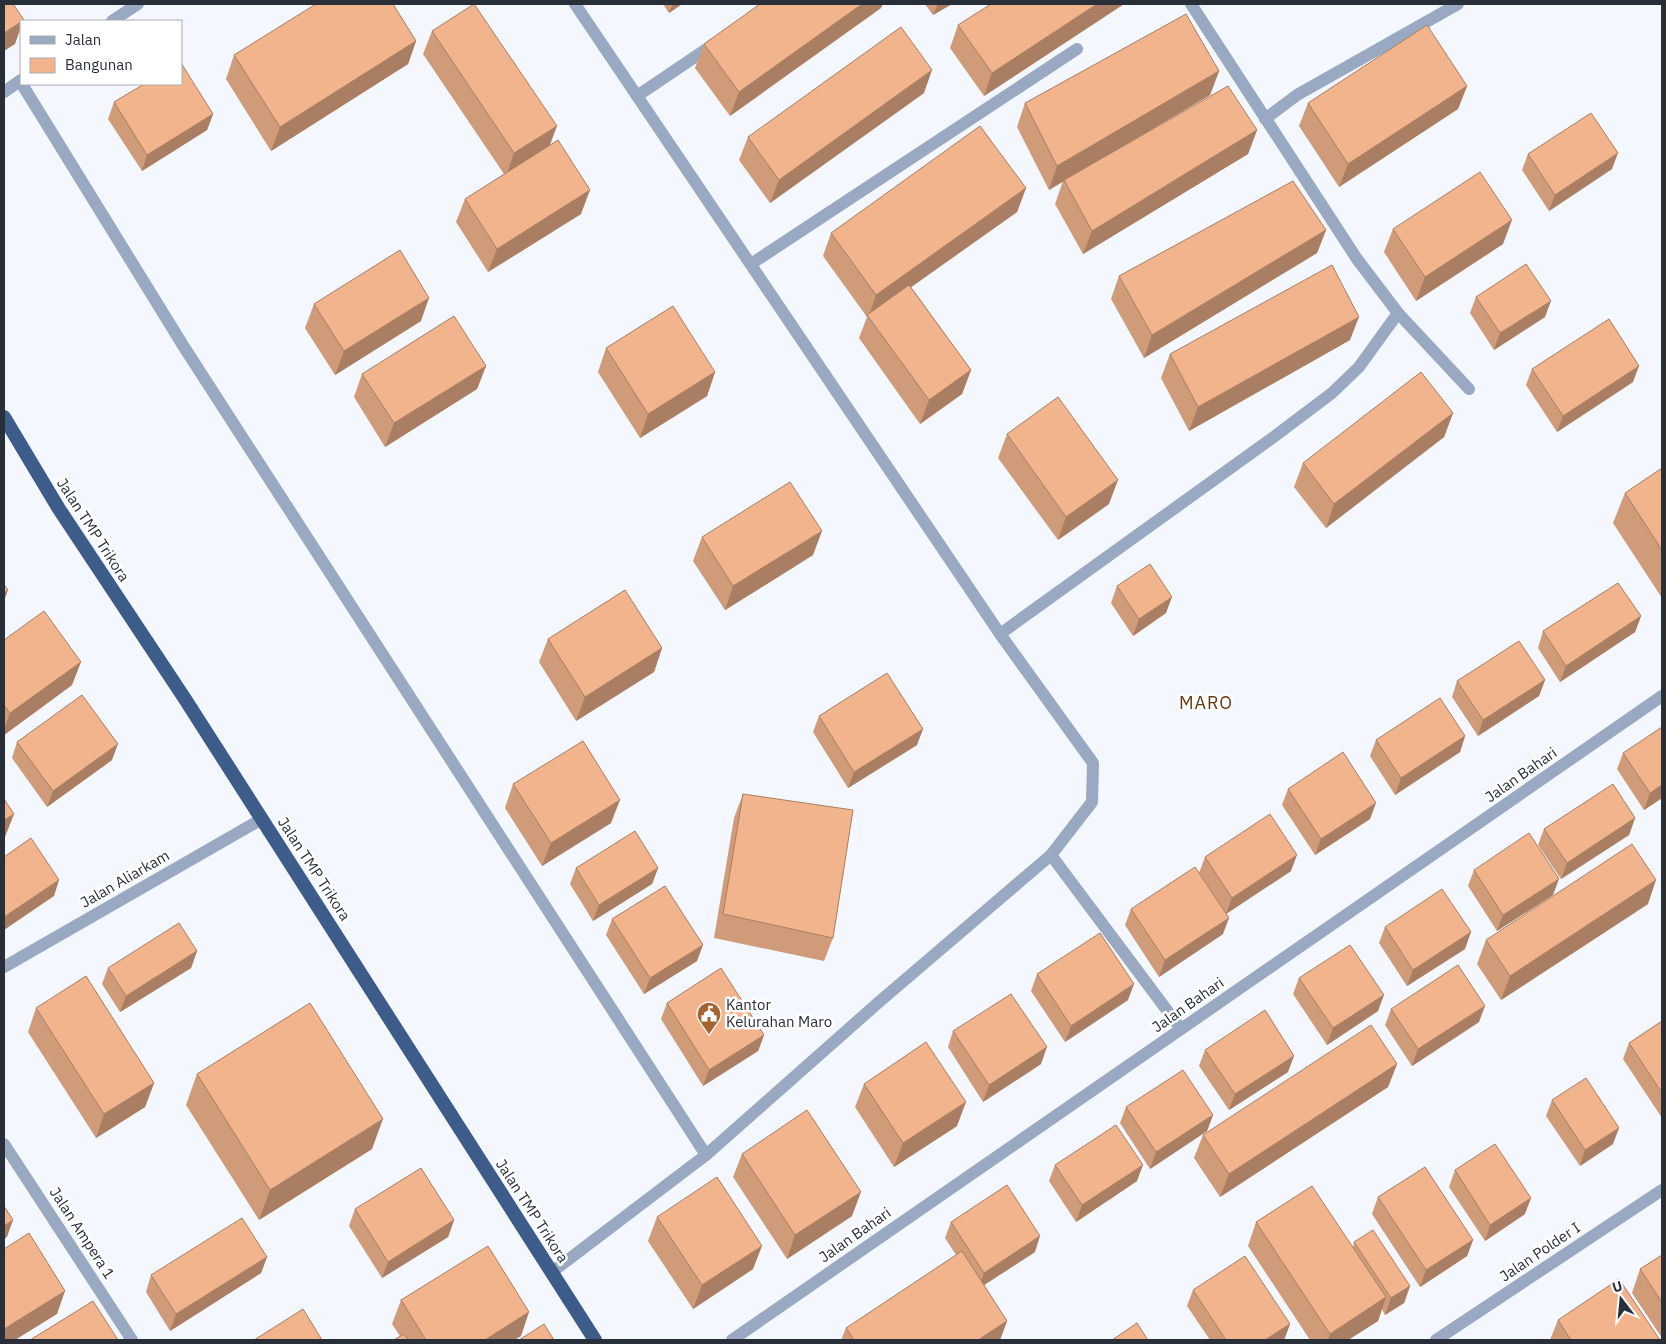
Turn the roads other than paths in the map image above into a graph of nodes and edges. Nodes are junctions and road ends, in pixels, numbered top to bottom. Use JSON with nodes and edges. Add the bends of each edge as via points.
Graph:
{"nodes":[{"id":1,"x":138,"y":4,"type":"edge"},
{"id":2,"x":575,"y":4,"type":"edge"},
{"id":3,"x":1191,"y":4,"type":"edge"},
{"id":4,"x":1458,"y":4,"type":"edge"},
{"id":5,"x":114,"y":20,"type":"edge"},
{"id":6,"x":726,"y":36,"type":"edge"},
{"id":7,"x":1076,"y":49,"type":"dead end"},
{"id":8,"x":20,"y":81,"type":"edge"},
{"id":9,"x":22,"y":85,"type":"edge"},
{"id":10,"x":4,"y":92,"type":"edge"},
{"id":11,"x":637,"y":96,"type":"junction"},
{"id":12,"x":1265,"y":119,"type":"junction"},
{"id":13,"x":751,"y":264,"type":"junction"},
{"id":14,"x":1398,"y":313,"type":"junction"},
{"id":15,"x":1469,"y":389,"type":"dead end"},
{"id":16,"x":4,"y":417,"type":"edge"},
{"id":17,"x":1000,"y":634,"type":"junction"},
{"id":18,"x":1662,"y":696,"type":"edge"},
{"id":19,"x":262,"y":819,"type":"junction"},
{"id":20,"x":1051,"y":855,"type":"junction"},
{"id":21,"x":4,"y":967,"type":"edge"},
{"id":22,"x":1181,"y":1029,"type":"junction"},
{"id":23,"x":4,"y":1144,"type":"edge"},
{"id":24,"x":706,"y":1155,"type":"junction"},
{"id":25,"x":1662,"y":1190,"type":"edge"},
{"id":26,"x":552,"y":1272,"type":"junction"},
{"id":27,"x":132,"y":1340,"type":"edge"},
{"id":28,"x":595,"y":1340,"type":"edge"},
{"id":29,"x":732,"y":1340,"type":"edge"},
{"id":30,"x":1436,"y":1340,"type":"edge"}],
"edges":[{"from":1,"to":5,"type":"street"},
{"from":2,"to":11,"type":"street"},
{"from":3,"to":12,"type":"street"},
{"from":4,"to":12,"type":"street","via":[[1296,95]]},
{"from":6,"to":11,"type":"street"},
{"from":7,"to":13,"type":"street"},
{"from":8,"to":10,"type":"street"},
{"from":9,"to":24,"type":"street","via":[[184,347]]},
{"from":11,"to":13,"type":"street"},
{"from":12,"to":14,"type":"street","via":[[1357,259]]},
{"from":13,"to":17,"type":"street"},
{"from":14,"to":15,"type":"street"},
{"from":14,"to":17,"type":"street","via":[[1359,367],[1332,393]]},
{"from":16,"to":19,"type":"highway","name":"Jalan TMP Trikora","via":[[59,509]]},
{"from":17,"to":20,"type":"street","via":[[1093,763],[1092,802]]},
{"from":18,"to":22,"type":"street","name":"Jalan Bahari"},
{"from":19,"to":21,"type":"street","name":"Jalan Aliarkam"},
{"from":19,"to":26,"type":"highway","name":"Jalan TMP Trikora"},
{"from":20,"to":22,"type":"street"},
{"from":20,"to":24,"type":"street"},
{"from":22,"to":29,"type":"street","name":"Jalan Bahari"},
{"from":23,"to":27,"type":"street","name":"Jalan Ampera 1"},
{"from":24,"to":26,"type":"street"},
{"from":25,"to":30,"type":"street","name":"Jalan Polder I"},
{"from":26,"to":28,"type":"highway","name":"Jalan TMP Trikora"}]}
